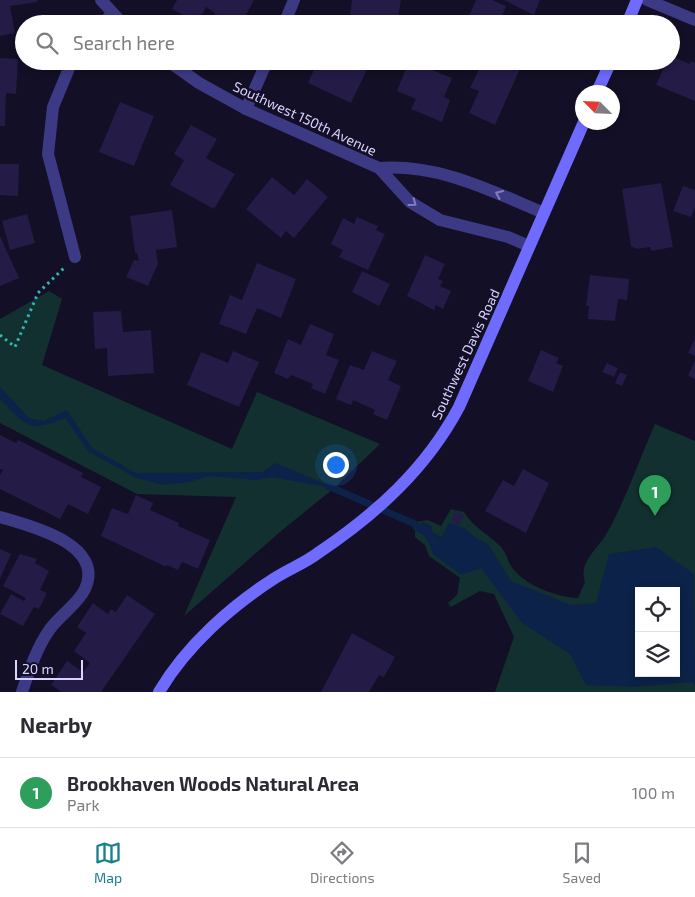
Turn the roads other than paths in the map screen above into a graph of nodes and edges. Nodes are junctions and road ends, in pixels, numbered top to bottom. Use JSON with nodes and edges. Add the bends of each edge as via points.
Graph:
{"nodes":[{"id":1,"x":101,"y":0,"type":"edge"},
{"id":2,"x":294,"y":0,"type":"edge"},
{"id":3,"x":637,"y":0,"type":"edge"},
{"id":4,"x":647,"y":0,"type":"edge"},
{"id":5,"x":112,"y":13,"type":"edge"},
{"id":6,"x":288,"y":15,"type":"edge"},
{"id":7,"x":631,"y":15,"type":"edge"},
{"id":8,"x":695,"y":20,"type":"edge"},
{"id":9,"x":68,"y":70,"type":"edge"},
{"id":10,"x":181,"y":70,"type":"edge"},
{"id":11,"x":263,"y":70,"type":"edge"},
{"id":12,"x":607,"y":70,"type":"edge"},
{"id":13,"x":600,"y":85,"type":"edge"},
{"id":14,"x":246,"y":109,"type":"junction"},
{"id":15,"x":580,"y":130,"type":"edge"},
{"id":16,"x":379,"y":168,"type":"junction"},
{"id":17,"x":544,"y":213,"type":"junction"},
{"id":18,"x":529,"y":246,"type":"junction"},
{"id":19,"x":75,"y":257,"type":"road end"},
{"id":20,"x":0,"y":517,"type":"edge"},
{"id":21,"x":22,"y":692,"type":"edge"},
{"id":22,"x":159,"y":692,"type":"edge"}],
"edges":[{"from":1,"to":5,"type":"street"},
{"from":2,"to":6,"type":"street"},
{"from":3,"to":7,"type":"street"},
{"from":4,"to":8,"type":"street"},
{"from":9,"to":19,"type":"street","via":[[53,107],[48,154]]},
{"from":10,"to":14,"type":"street","name":"Southwest 150th Avenue"},
{"from":11,"to":14,"type":"street"},
{"from":12,"to":13,"type":"street"},
{"from":14,"to":16,"type":"street","name":"Southwest 150th Avenue"},
{"from":15,"to":17,"type":"street","name":"Southwest Davis Road"},
{"from":17,"to":16,"type":"street","name":"Southwest 150th Avenue","one_way":true,"via":[[457,177],[403,167]]},
{"from":16,"to":18,"type":"street","name":"Southwest 150th Avenue","one_way":true,"via":[[410,202],[440,220],[508,236]]},
{"from":17,"to":18,"type":"street","name":"Southwest Davis Road"},
{"from":18,"to":22,"type":"street","name":"Southwest Davis Road","via":[[447,430],[423,462],[394,495],[348,532],[243,601],[197,644]]},
{"from":20,"to":21,"type":"street","via":[[53,534],[76,550],[87,567],[88,580],[84,591],[50,629]]}]}
